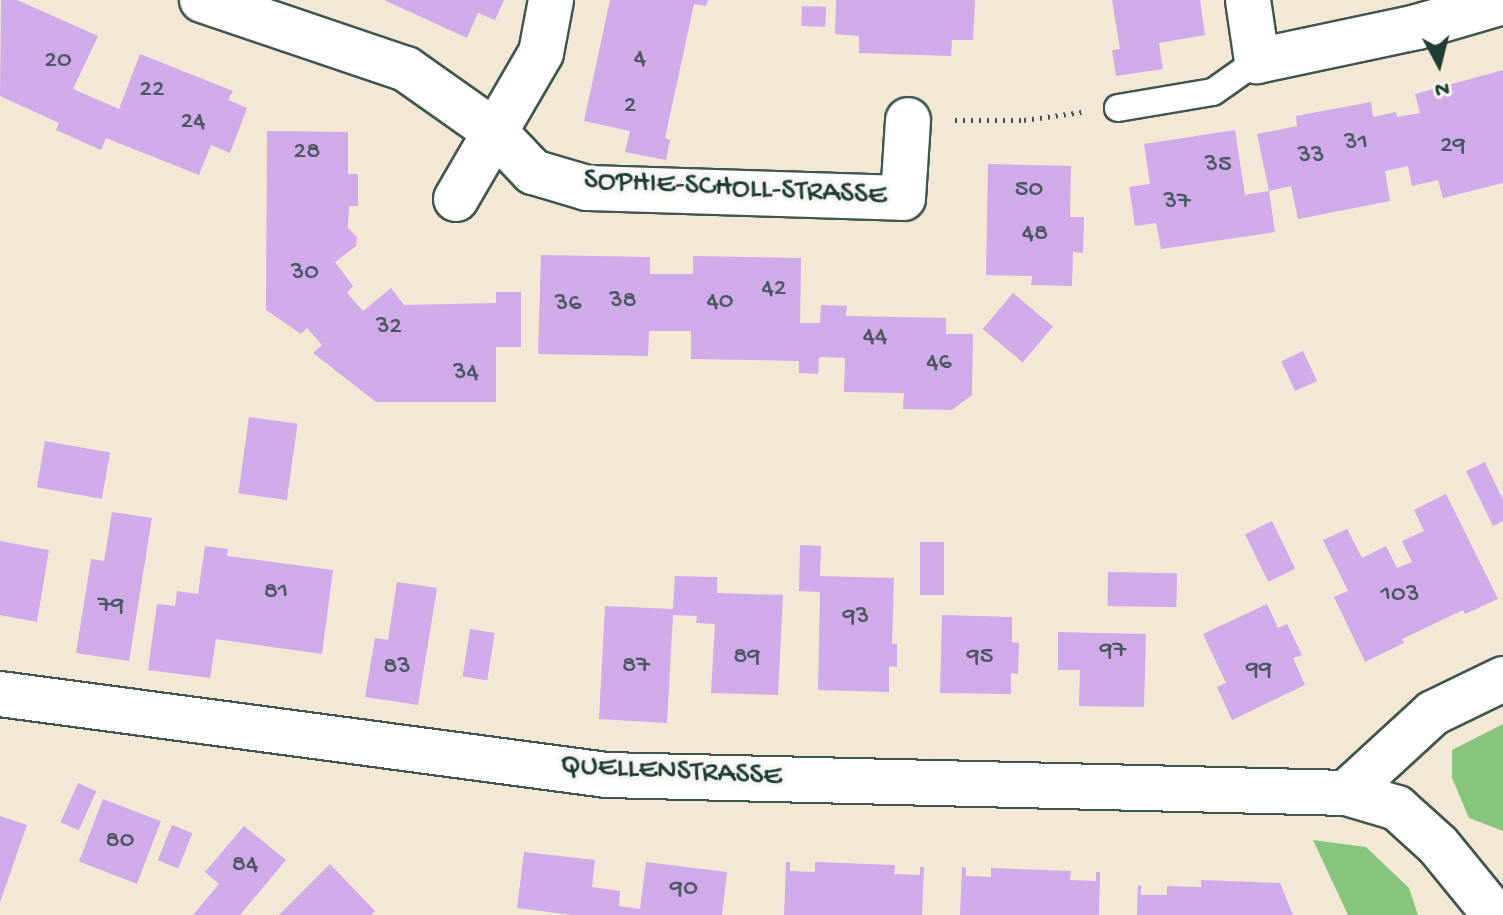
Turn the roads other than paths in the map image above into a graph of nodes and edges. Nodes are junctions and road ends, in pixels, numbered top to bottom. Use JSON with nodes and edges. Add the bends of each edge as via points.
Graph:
{"nodes":[{"id":1,"x":202,"y":0,"type":"edge"},
{"id":2,"x":551,"y":0,"type":"edge"},
{"id":3,"x":1248,"y":0,"type":"edge"},
{"id":4,"x":1503,"y":2,"type":"edge"},
{"id":5,"x":1257,"y":61,"type":"junction"},
{"id":6,"x":1118,"y":108,"type":"road end"},
{"id":7,"x":908,"y":120,"type":"road end"},
{"id":8,"x":494,"y":131,"type":"junction"},
{"id":9,"x":456,"y":199,"type":"dead end"},
{"id":10,"x":1503,"y":679,"type":"edge"},
{"id":11,"x":0,"y":694,"type":"edge"},
{"id":12,"x":1346,"y":793,"type":"junction"},
{"id":13,"x":1495,"y":915,"type":"edge"}],
"edges":[{"from":1,"to":8,"type":"street","name":"SOPHIE-SCHOLL-STRASSE","via":[[406,69]]},
{"from":2,"to":8,"type":"street","via":[[541,53]]},
{"from":3,"to":5,"type":"street"},
{"from":4,"to":5,"type":"street","via":[[1417,27]]},
{"from":5,"to":6,"type":"lane","via":[[1213,92]]},
{"from":7,"to":8,"type":"street","name":"SOPHIE-SCHOLL-STRASSE","via":[[903,198],[587,188],[533,172]]},
{"from":8,"to":9,"type":"street"},
{"from":10,"to":12,"type":"street","via":[[1433,713]]},
{"from":11,"to":12,"type":"street","name":"QUELLENSTRASSE","via":[[606,775]]},
{"from":12,"to":13,"type":"street","name":"QUELLENSTRASSE","via":[[1397,808],[1438,845]]}]}
